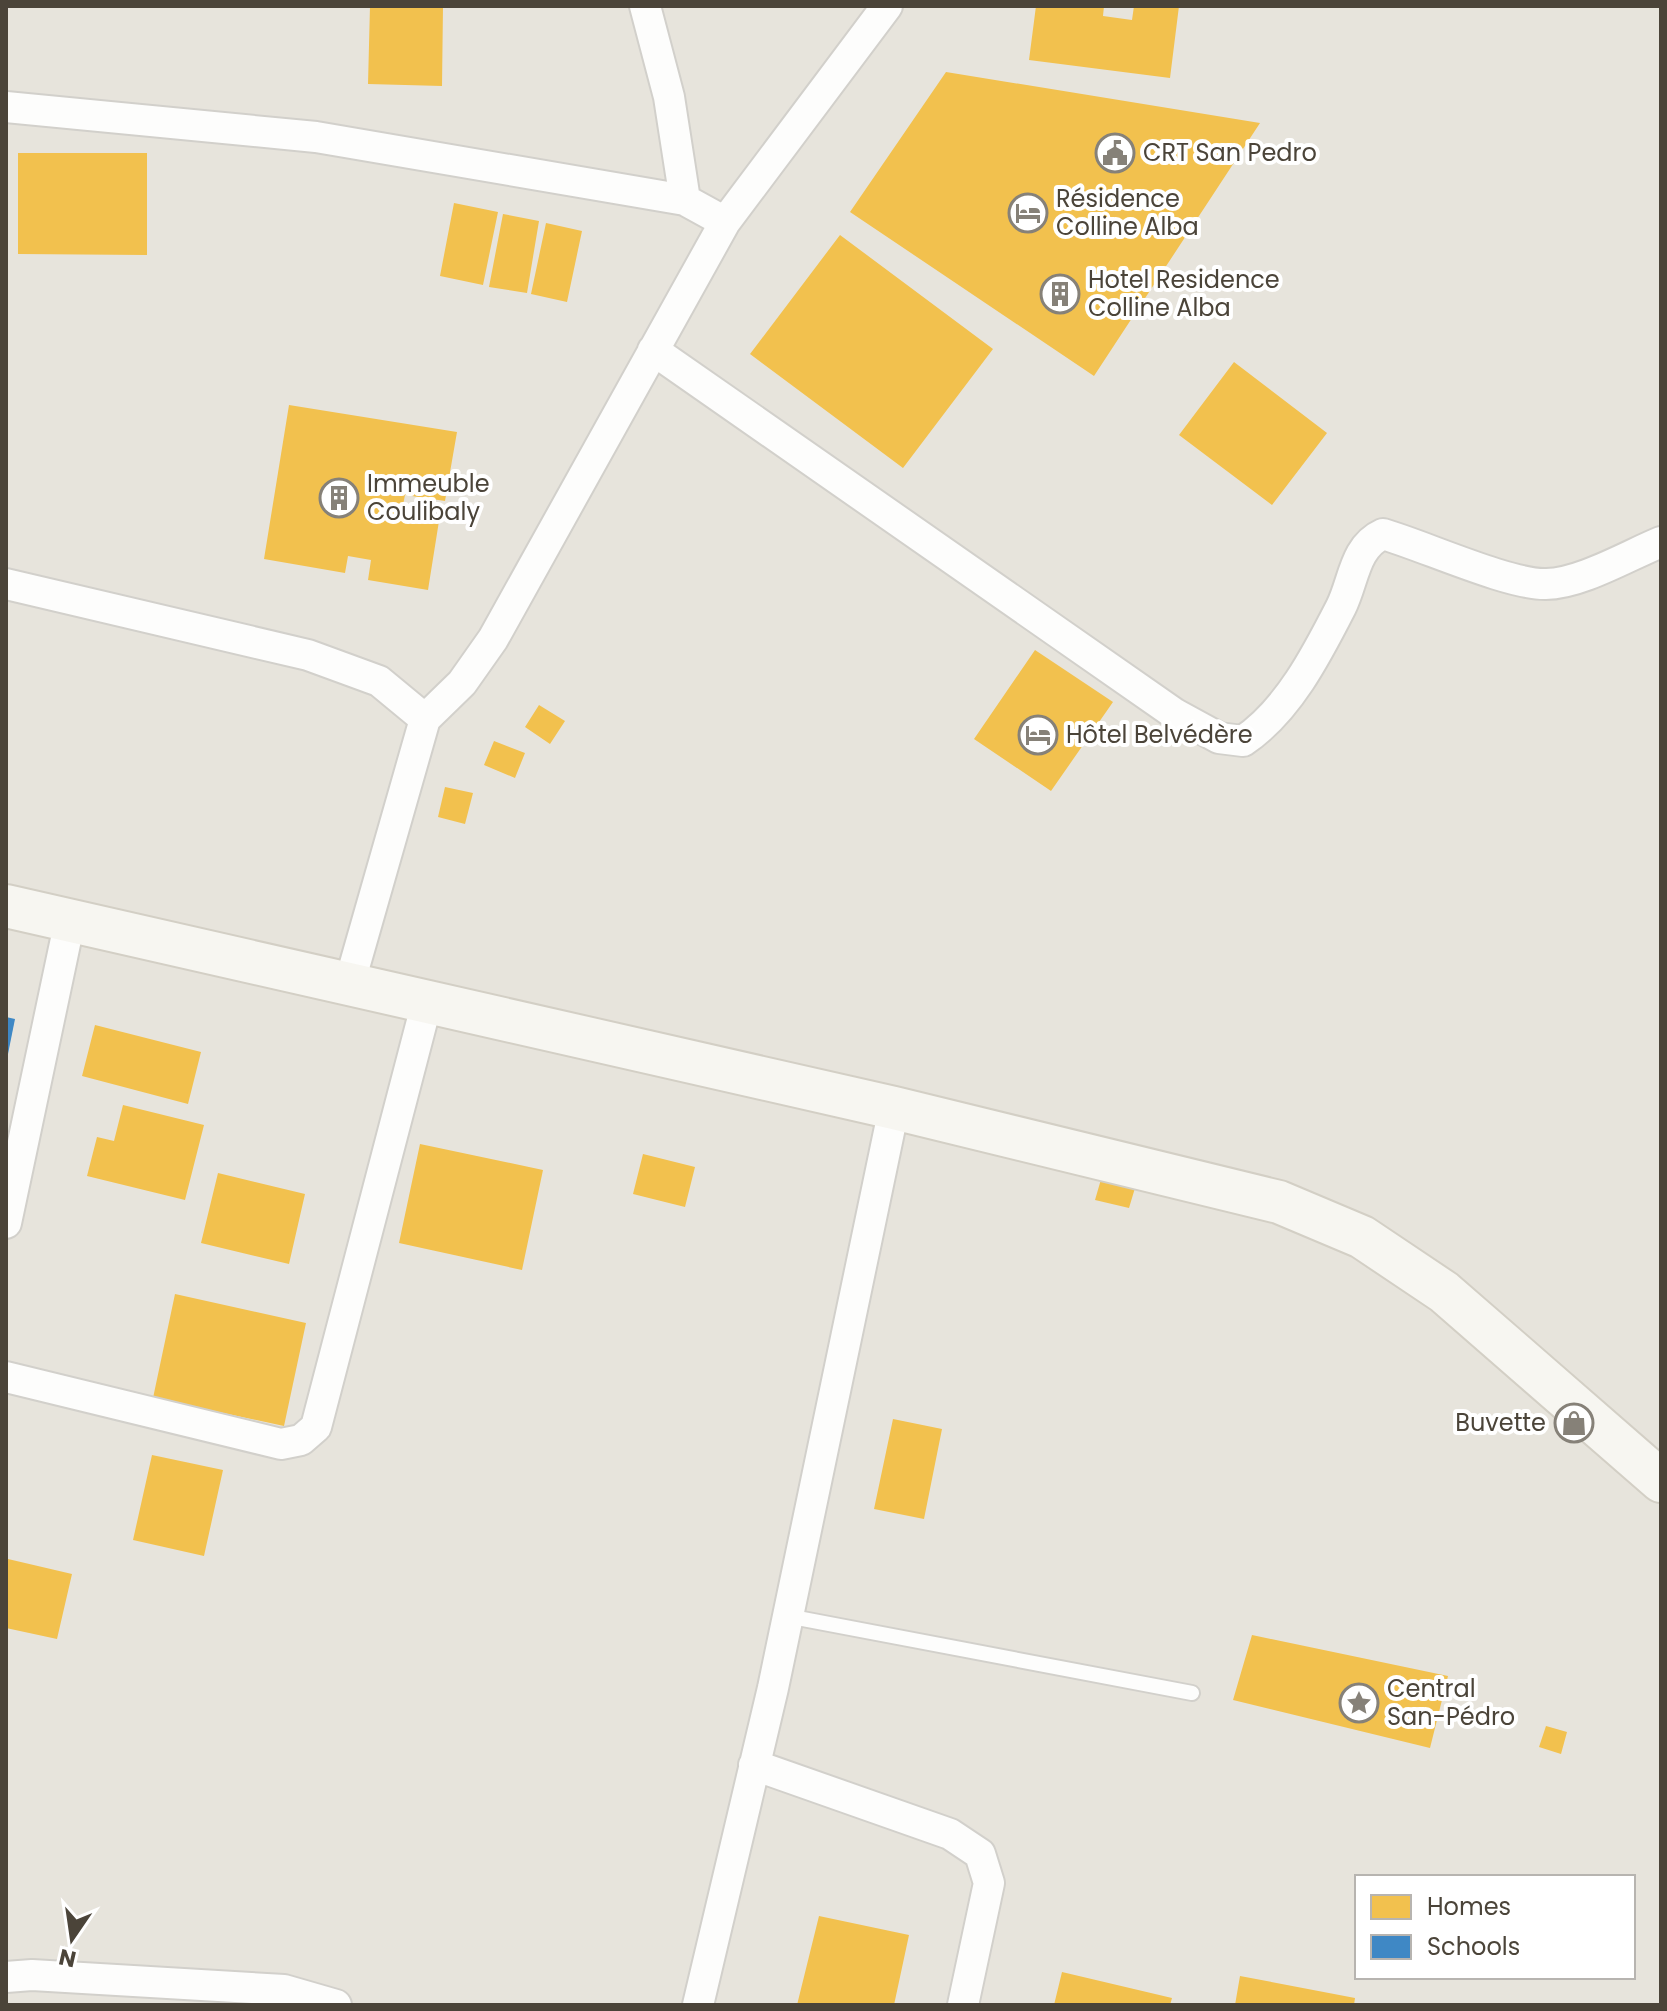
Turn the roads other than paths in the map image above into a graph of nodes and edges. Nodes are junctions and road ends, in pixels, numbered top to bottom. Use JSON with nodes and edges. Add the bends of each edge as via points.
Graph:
{"nodes":[{"id":1,"x":645,"y":6,"type":"edge"},
{"id":2,"x":887,"y":6,"type":"edge"},
{"id":3,"x":6,"y":107,"type":"edge"},
{"id":4,"x":685,"y":200,"type":"junction"},
{"id":5,"x":725,"y":222,"type":"junction"},
{"id":6,"x":653,"y":350,"type":"junction"},
{"id":7,"x":1661,"y":542,"type":"edge"},
{"id":8,"x":6,"y":584,"type":"edge"},
{"id":9,"x":425,"y":719,"type":"junction"},
{"id":10,"x":6,"y":906,"type":"edge"},
{"id":11,"x":70,"y":920,"type":"junction"},
{"id":12,"x":349,"y":985,"type":"junction"},
{"id":13,"x":427,"y":1002,"type":"junction"},
{"id":14,"x":894,"y":1108,"type":"junction"},
{"id":15,"x":6,"y":1223,"type":"edge"},
{"id":16,"x":6,"y":1377,"type":"edge"},
{"id":17,"x":1661,"y":1481,"type":"edge"},
{"id":18,"x":787,"y":1616,"type":"junction"},
{"id":19,"x":1192,"y":1693,"type":"dead end"},
{"id":20,"x":754,"y":1765,"type":"junction"},
{"id":21,"x":6,"y":1977,"type":"edge"},
{"id":22,"x":336,"y":2005,"type":"edge"},
{"id":23,"x":698,"y":2005,"type":"edge"},
{"id":24,"x":963,"y":2005,"type":"edge"}],
"edges":[{"from":1,"to":4,"type":"street","via":[[669,97]]},
{"from":2,"to":5,"type":"street"},
{"from":3,"to":4,"type":"street","via":[[316,137]]},
{"from":4,"to":5,"type":"street"},
{"from":5,"to":6,"type":"street"},
{"from":6,"to":7,"type":"street","via":[[1175,714],[1219,738],[1243,741],[1262,728],[1296,684],[1343,604],[1362,550],[1383,534],[1517,580],[1547,585]]},
{"from":6,"to":9,"type":"street","via":[[493,639],[462,683]]},
{"from":8,"to":9,"type":"street","via":[[308,655],[379,681]]},
{"from":9,"to":12,"type":"street"},
{"from":10,"to":11,"type":"street"},
{"from":11,"to":12,"type":"street"},
{"from":11,"to":15,"type":"street"},
{"from":12,"to":13,"type":"street"},
{"from":13,"to":14,"type":"street"},
{"from":13,"to":16,"type":"street","via":[[316,1427],[301,1440],[281,1444]]},
{"from":14,"to":17,"type":"street","via":[[1279,1202],[1362,1237],[1444,1292]]},
{"from":14,"to":18,"type":"street"},
{"from":18,"to":19,"type":"lane"},
{"from":18,"to":20,"type":"street"},
{"from":20,"to":23,"type":"street"},
{"from":20,"to":24,"type":"street","via":[[950,1834],[980,1854],[989,1883]]},
{"from":21,"to":22,"type":"street","via":[[284,1990]]}]}
